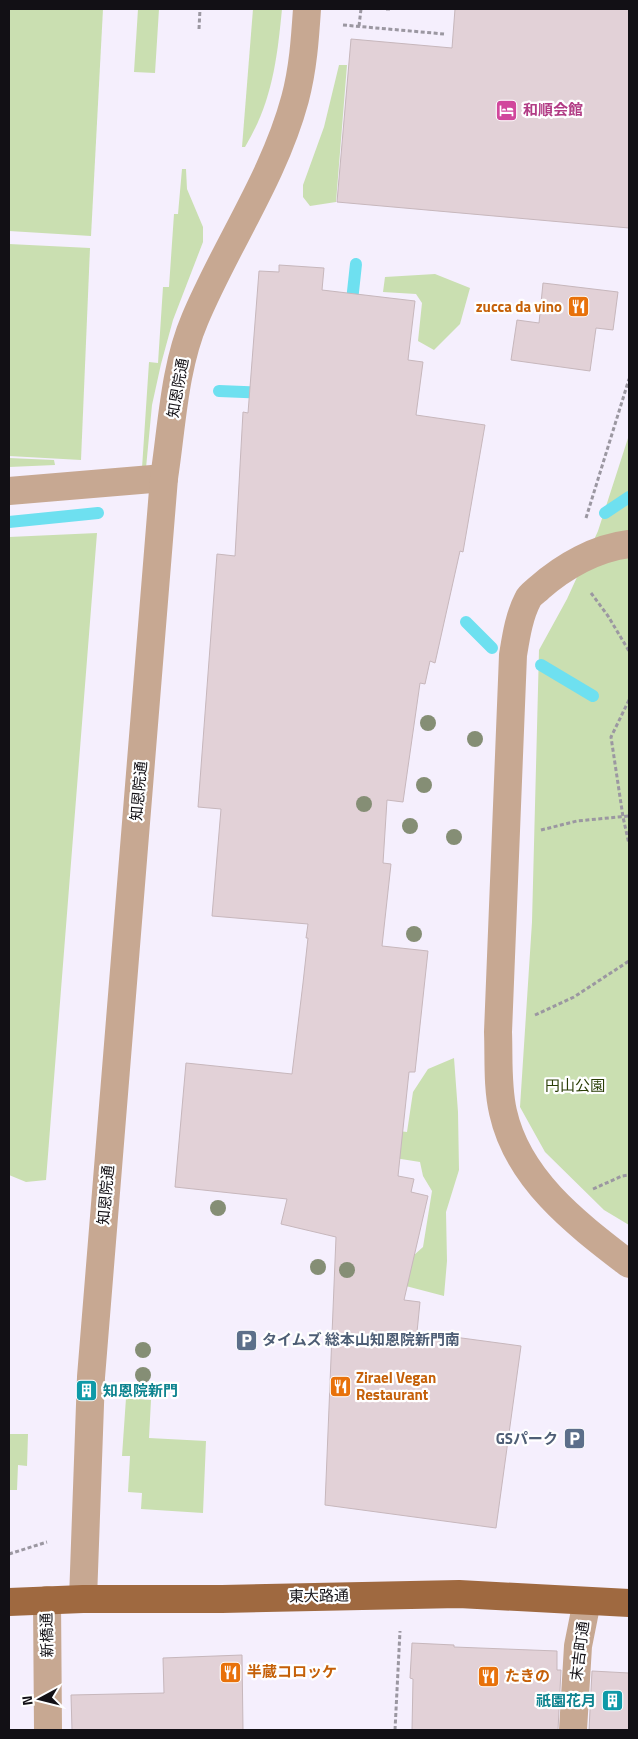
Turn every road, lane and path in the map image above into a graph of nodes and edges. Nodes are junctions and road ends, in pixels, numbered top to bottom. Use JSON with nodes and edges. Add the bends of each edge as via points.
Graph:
{"nodes":[{"id":1,"x":200,"y":9,"type":"edge"},
{"id":2,"x":307,"y":9,"type":"edge"},
{"id":3,"x":361,"y":9,"type":"edge"},
{"id":4,"x":386,"y":9,"type":"edge"},
{"id":5,"x":390,"y":9,"type":"edge"},
{"id":6,"x":341,"y":24,"type":"dead end"},
{"id":7,"x":359,"y":26,"type":"junction"},
{"id":8,"x":199,"y":29,"type":"dead end"},
{"id":9,"x":444,"y":34,"type":"dead end"},
{"id":10,"x":629,"y":379,"type":"edge"},
{"id":11,"x":164,"y":478,"type":"junction"},
{"id":12,"x":9,"y":491,"type":"edge"},
{"id":13,"x":629,"y":544,"type":"edge"},
{"id":14,"x":572,"y":565,"type":"junction"},
{"id":15,"x":629,"y":651,"type":"edge"},
{"id":16,"x":629,"y":700,"type":"edge"},
{"id":17,"x":629,"y":816,"type":"edge"},
{"id":18,"x":623,"y":817,"type":"junction"},
{"id":19,"x":506,"y":838,"type":"junction"},
{"id":20,"x":629,"y":844,"type":"edge"},
{"id":21,"x":629,"y":961,"type":"edge"},
{"id":22,"x":498,"y":1032,"type":"junction"},
{"id":23,"x":629,"y":1264,"type":"edge"},
{"id":24,"x":47,"y":1542,"type":"dead end"},
{"id":25,"x":9,"y":1554,"type":"edge"},
{"id":26,"x":83,"y":1599,"type":"junction"},
{"id":27,"x":46,"y":1600,"type":"junction"},
{"id":28,"x":587,"y":1601,"type":"junction"},
{"id":29,"x":9,"y":1602,"type":"edge"},
{"id":30,"x":629,"y":1603,"type":"edge"},
{"id":31,"x":400,"y":1631,"type":"dead end"},
{"id":32,"x":48,"y":1730,"type":"edge"},
{"id":33,"x":395,"y":1730,"type":"edge"},
{"id":34,"x":573,"y":1730,"type":"edge"}],
"edges":[{"from":1,"to":8,"type":"path"},
{"from":2,"to":11,"type":"street","name":"知恩院通","via":[[301,73],[288,122],[194,319],[185,346]]},
{"from":3,"to":7,"type":"path"},
{"from":4,"to":5,"type":"path"},
{"from":6,"to":7,"type":"path"},
{"from":7,"to":9,"type":"path"},
{"from":10,"to":14,"type":"path"},
{"from":11,"to":12,"type":"street"},
{"from":11,"to":26,"type":"street","name":"知恩院通","via":[[91,1377]]},
{"from":13,"to":14,"type":"street","via":[[604,550]]},
{"from":14,"to":15,"type":"path"},
{"from":14,"to":19,"type":"street","via":[[528,598],[518,627],[513,656]]},
{"from":16,"to":18,"type":"path","via":[[611,737]]},
{"from":17,"to":18,"type":"path"},
{"from":18,"to":19,"type":"path","via":[[577,821]]},
{"from":18,"to":20,"type":"path"},
{"from":19,"to":22,"type":"street"},
{"from":21,"to":22,"type":"path","via":[[574,996]]},
{"from":22,"to":23,"type":"street","via":[[503,1112],[523,1163],[559,1205]]},
{"from":24,"to":25,"type":"path"},
{"from":26,"to":27,"type":"main road","name":"東大路通"},
{"from":26,"to":28,"type":"main road","name":"東大路通","via":[[459,1594]]},
{"from":27,"to":29,"type":"main road","name":"東大路通"},
{"from":27,"to":32,"type":"street","name":"新橋通"},
{"from":28,"to":30,"type":"main road","name":"東大路通"},
{"from":28,"to":34,"type":"street","name":"末吉町通","via":[[578,1646]]},
{"from":31,"to":33,"type":"path"}]}
